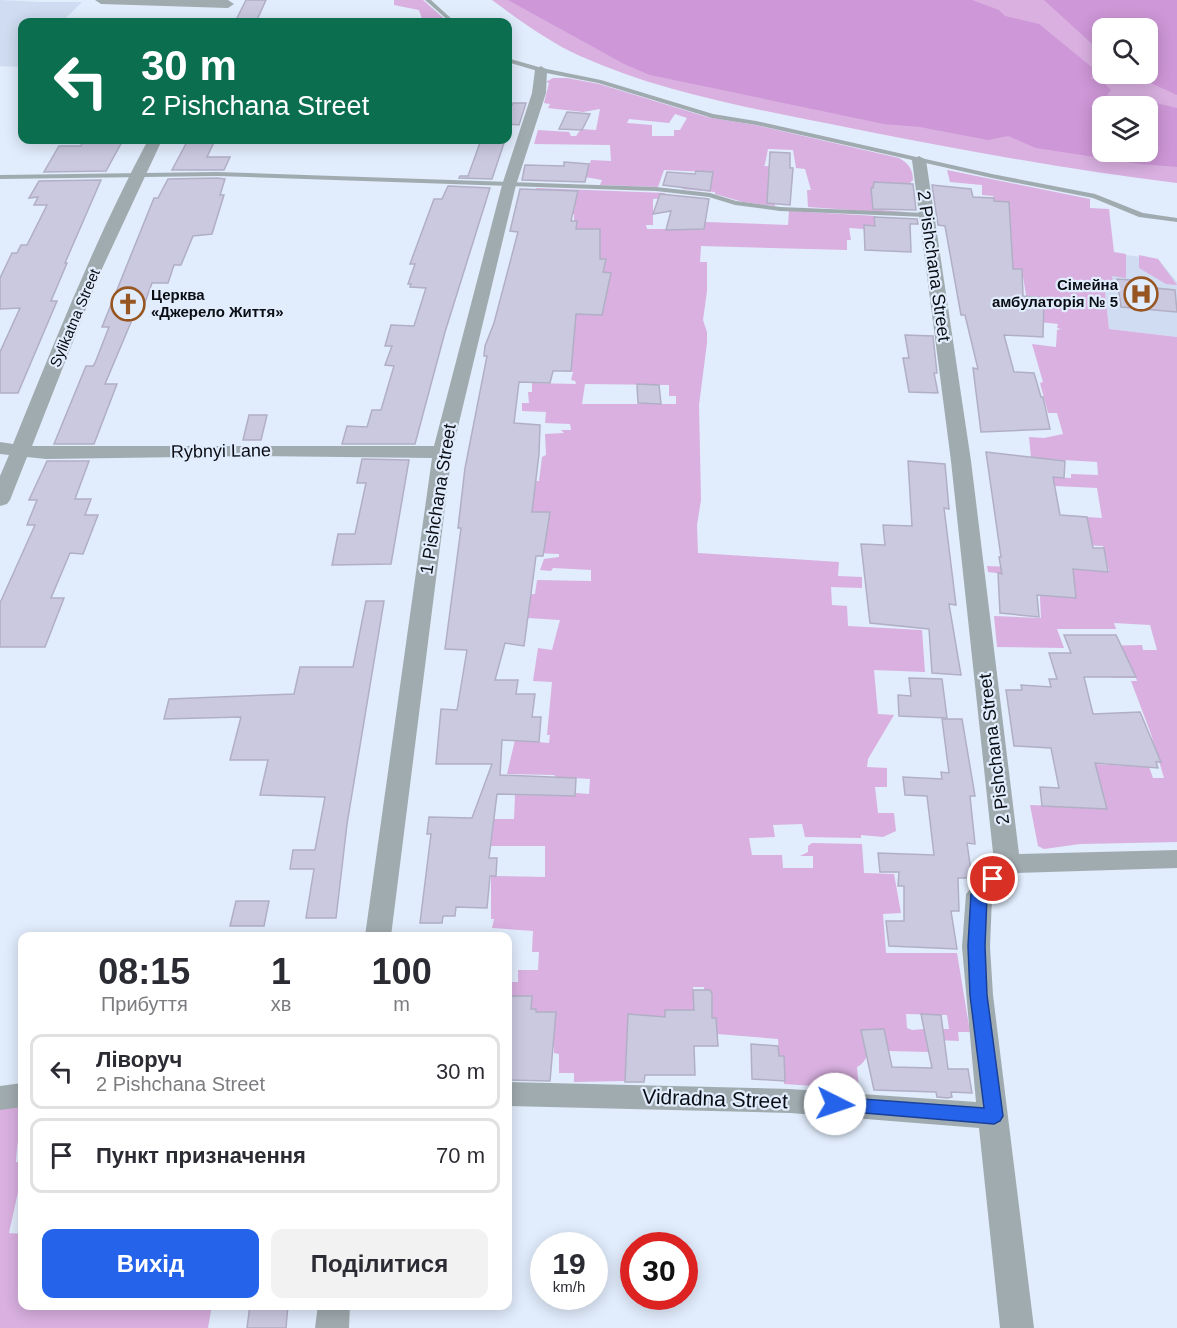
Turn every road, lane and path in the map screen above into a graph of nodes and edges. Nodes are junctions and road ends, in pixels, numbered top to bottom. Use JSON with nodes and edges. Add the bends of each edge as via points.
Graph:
{"nodes":[{"id":1,"x":101,"y":0,"type":"edge"},
{"id":2,"x":428,"y":0,"type":"edge"},
{"id":3,"x":227,"y":6,"type":"edge"},
{"id":4,"x":448,"y":18,"type":"edge"},
{"id":5,"x":512,"y":61,"type":"edge"},
{"id":6,"x":542,"y":70,"type":"junction"},
{"id":7,"x":153,"y":144,"type":"edge"},
{"id":8,"x":919,"y":159,"type":"junction"},
{"id":9,"x":136,"y":175,"type":"junction"},
{"id":10,"x":0,"y":177,"type":"edge"},
{"id":11,"x":509,"y":185,"type":"junction"},
{"id":12,"x":926,"y":215,"type":"junction"},
{"id":13,"x":1177,"y":220,"type":"edge"},
{"id":14,"x":0,"y":448,"type":"edge"},
{"id":15,"x":21,"y":451,"type":"junction"},
{"id":16,"x":442,"y":452,"type":"junction"},
{"id":17,"x":0,"y":500,"type":"edge"},
{"id":18,"x":1177,"y":859,"type":"edge"},
{"id":19,"x":1007,"y":864,"type":"junction"},
{"id":20,"x":379,"y":932,"type":"edge"},
{"id":21,"x":512,"y":1094,"type":"edge"},
{"id":22,"x":18,"y":1096,"type":"edge"},
{"id":23,"x":0,"y":1098,"type":"edge"},
{"id":24,"x":994,"y":1116,"type":"junction"},
{"id":25,"x":334,"y":1310,"type":"edge"},
{"id":26,"x":332,"y":1328,"type":"edge"},
{"id":27,"x":1017,"y":1328,"type":"edge"}],
"edges":[{"from":1,"to":3,"type":"street"},
{"from":2,"to":4,"type":"lane"},
{"from":5,"to":6,"type":"lane"},
{"from":6,"to":8,"type":"lane","via":[[599,81],[712,116]]},
{"from":6,"to":11,"type":"street","name":"1 Pishchana Street","via":[[539,93]]},
{"from":7,"to":9,"type":"street","name":"Sylikatna Street"},
{"from":8,"to":12,"type":"street","name":"2 Pishchana Street"},
{"from":8,"to":13,"type":"lane","via":[[1095,196],[1142,215]]},
{"from":9,"to":10,"type":"lane"},
{"from":9,"to":11,"type":"lane","via":[[322,176]]},
{"from":9,"to":15,"type":"street","name":"Sylikatna Street"},
{"from":11,"to":12,"type":"lane","via":[[656,189],[780,208]]},
{"from":11,"to":16,"type":"street","name":"1 Pishchana Street"},
{"from":12,"to":19,"type":"street","name":"2 Pishchana Street","via":[[961,461]]},
{"from":14,"to":15,"type":"street","name":"Rybnyi Lane"},
{"from":15,"to":16,"type":"street","name":"Rybnyi Lane"},
{"from":15,"to":17,"type":"street","name":"Sylikatna Street"},
{"from":16,"to":20,"type":"street","name":"1 Pishchana Street"},
{"from":18,"to":19,"type":"street"},
{"from":19,"to":24,"type":"street","via":[[979,894],[978,905],[979,995]]},
{"from":21,"to":24,"type":"street","name":"Vidradna Street","via":[[790,1101]]},
{"from":22,"to":23,"type":"street"},
{"from":24,"to":27,"type":"street"},
{"from":25,"to":26,"type":"street"}]}
